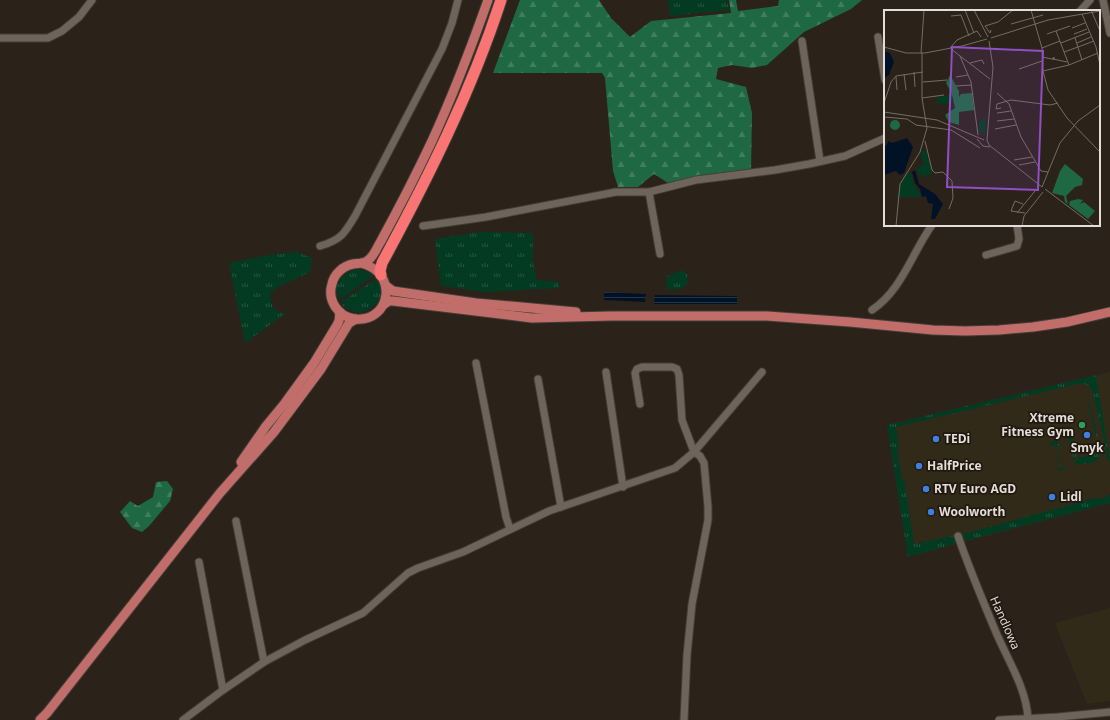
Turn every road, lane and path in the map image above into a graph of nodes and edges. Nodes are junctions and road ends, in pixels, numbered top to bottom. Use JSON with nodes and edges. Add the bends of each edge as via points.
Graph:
{"nodes":[{"id":1,"x":92,"y":0,"type":"edge"},
{"id":2,"x":458,"y":0,"type":"edge"},
{"id":3,"x":488,"y":0,"type":"edge"},
{"id":4,"x":501,"y":0,"type":"edge"},
{"id":5,"x":1090,"y":0,"type":"edge"},
{"id":6,"x":1103,"y":0,"type":"edge"},
{"id":7,"x":1081,"y":10,"type":"edge"},
{"id":8,"x":1110,"y":33,"type":"edge"},
{"id":9,"x":878,"y":37,"type":"dead end"},
{"id":10,"x":0,"y":38,"type":"edge"},
{"id":11,"x":802,"y":41,"type":"dead end"},
{"id":12,"x":884,"y":74,"type":"edge"},
{"id":13,"x":884,"y":138,"type":"edge"},
{"id":14,"x":820,"y":161,"type":"junction"},
{"id":15,"x":649,"y":192,"type":"junction"},
{"id":16,"x":423,"y":226,"type":"dead end"},
{"id":17,"x":931,"y":226,"type":"edge"},
{"id":18,"x":1017,"y":226,"type":"edge"},
{"id":19,"x":320,"y":246,"type":"dead end"},
{"id":20,"x":660,"y":254,"type":"dead end"},
{"id":21,"x":986,"y":255,"type":"dead end"},
{"id":22,"x":361,"y":263,"type":"junction"},
{"id":23,"x":381,"y":276,"type":"junction"},
{"id":24,"x":386,"y":286,"type":"junction"},
{"id":25,"x":383,"y":305,"type":"junction"},
{"id":26,"x":872,"y":310,"type":"dead end"},
{"id":27,"x":340,"y":312,"type":"junction"},
{"id":28,"x":1110,"y":312,"type":"edge"},
{"id":29,"x":611,"y":316,"type":"junction"},
{"id":30,"x":356,"y":319,"type":"junction"},
{"id":31,"x":476,"y":363,"type":"dead end"},
{"id":32,"x":606,"y":372,"type":"dead end"},
{"id":33,"x":762,"y":372,"type":"dead end"},
{"id":34,"x":538,"y":379,"type":"dead end"},
{"id":35,"x":640,"y":404,"type":"dead end"},
{"id":36,"x":694,"y":452,"type":"junction"},
{"id":37,"x":623,"y":487,"type":"junction"},
{"id":38,"x":220,"y":493,"type":"junction"},
{"id":39,"x":561,"y":507,"type":"junction"},
{"id":40,"x":236,"y":521,"type":"dead end"},
{"id":41,"x":510,"y":529,"type":"junction"},
{"id":42,"x":958,"y":536,"type":"dead end"},
{"id":43,"x":199,"y":562,"type":"dead end"},
{"id":44,"x":264,"y":662,"type":"junction"},
{"id":45,"x":223,"y":690,"type":"junction"},
{"id":46,"x":1110,"y":712,"type":"edge"},
{"id":47,"x":45,"y":716,"type":"edge"},
{"id":48,"x":1028,"y":718,"type":"junction"},
{"id":49,"x":1058,"y":718,"type":"edge"},
{"id":50,"x":40,"y":720,"type":"edge"},
{"id":51,"x":183,"y":720,"type":"edge"},
{"id":52,"x":684,"y":720,"type":"edge"},
{"id":53,"x":999,"y":720,"type":"edge"}],
"edges":[{"from":1,"to":10,"type":"street","via":[[79,18],[48,38]]},
{"from":2,"to":19,"type":"street","via":[[442,49],[355,216],[340,238]]},
{"from":3,"to":22,"type":"main road","via":[[450,100],[417,173],[373,256]]},
{"from":4,"to":23,"type":"highway","via":[[461,106],[425,182],[382,263]]},
{"from":5,"to":7,"type":"street"},
{"from":6,"to":8,"type":"street"},
{"from":9,"to":12,"type":"street"},
{"from":11,"to":14,"type":"street"},
{"from":13,"to":14,"type":"street","via":[[845,156]]},
{"from":14,"to":15,"type":"street","via":[[775,170],[696,180]]},
{"from":15,"to":16,"type":"street","via":[[616,192],[486,217]]},
{"from":15,"to":20,"type":"street"},
{"from":17,"to":26,"type":"street","via":[[896,288]]},
{"from":18,"to":21,"type":"street","via":[[1017,246]]},
{"from":22,"to":23,"type":"main road","via":[[375,269]]},
{"from":22,"to":27,"type":"main road","via":[[346,266],[335,276],[331,298]]},
{"from":23,"to":24,"type":"main road"},
{"from":24,"to":25,"type":"main road"},
{"from":24,"to":29,"type":"main road","via":[[393,291],[453,300]]},
{"from":25,"to":29,"type":"main road","via":[[393,301],[532,318]]},
{"from":25,"to":30,"type":"main road","via":[[372,316]]},
{"from":27,"to":30,"type":"main road"},
{"from":27,"to":38,"type":"main road","via":[[337,326],[314,364],[266,426]]},
{"from":28,"to":29,"type":"main road","via":[[1033,328],[966,331],[767,316]]},
{"from":30,"to":38,"type":"main road","via":[[349,323],[321,369],[274,432]]},
{"from":31,"to":41,"type":"street"},
{"from":32,"to":37,"type":"street"},
{"from":33,"to":36,"type":"street"},
{"from":34,"to":39,"type":"street"},
{"from":35,"to":36,"type":"street","via":[[635,373],[637,369],[677,369],[682,420]]},
{"from":36,"to":37,"type":"street","via":[[675,468]]},
{"from":36,"to":52,"type":"street","via":[[704,463],[708,520],[692,604]]},
{"from":37,"to":39,"type":"street"},
{"from":38,"to":47,"type":"main road"},
{"from":39,"to":41,"type":"street"},
{"from":40,"to":44,"type":"street"},
{"from":41,"to":44,"type":"street","via":[[463,552],[408,573],[363,612]]},
{"from":42,"to":48,"type":"street","name":"Handlowa","via":[[995,631],[1026,700]]},
{"from":43,"to":45,"type":"street"},
{"from":44,"to":45,"type":"street"},
{"from":45,"to":51,"type":"street"},
{"from":46,"to":49,"type":"street"},
{"from":47,"to":50,"type":"main road"},
{"from":48,"to":49,"type":"street"},
{"from":48,"to":53,"type":"street"}]}
